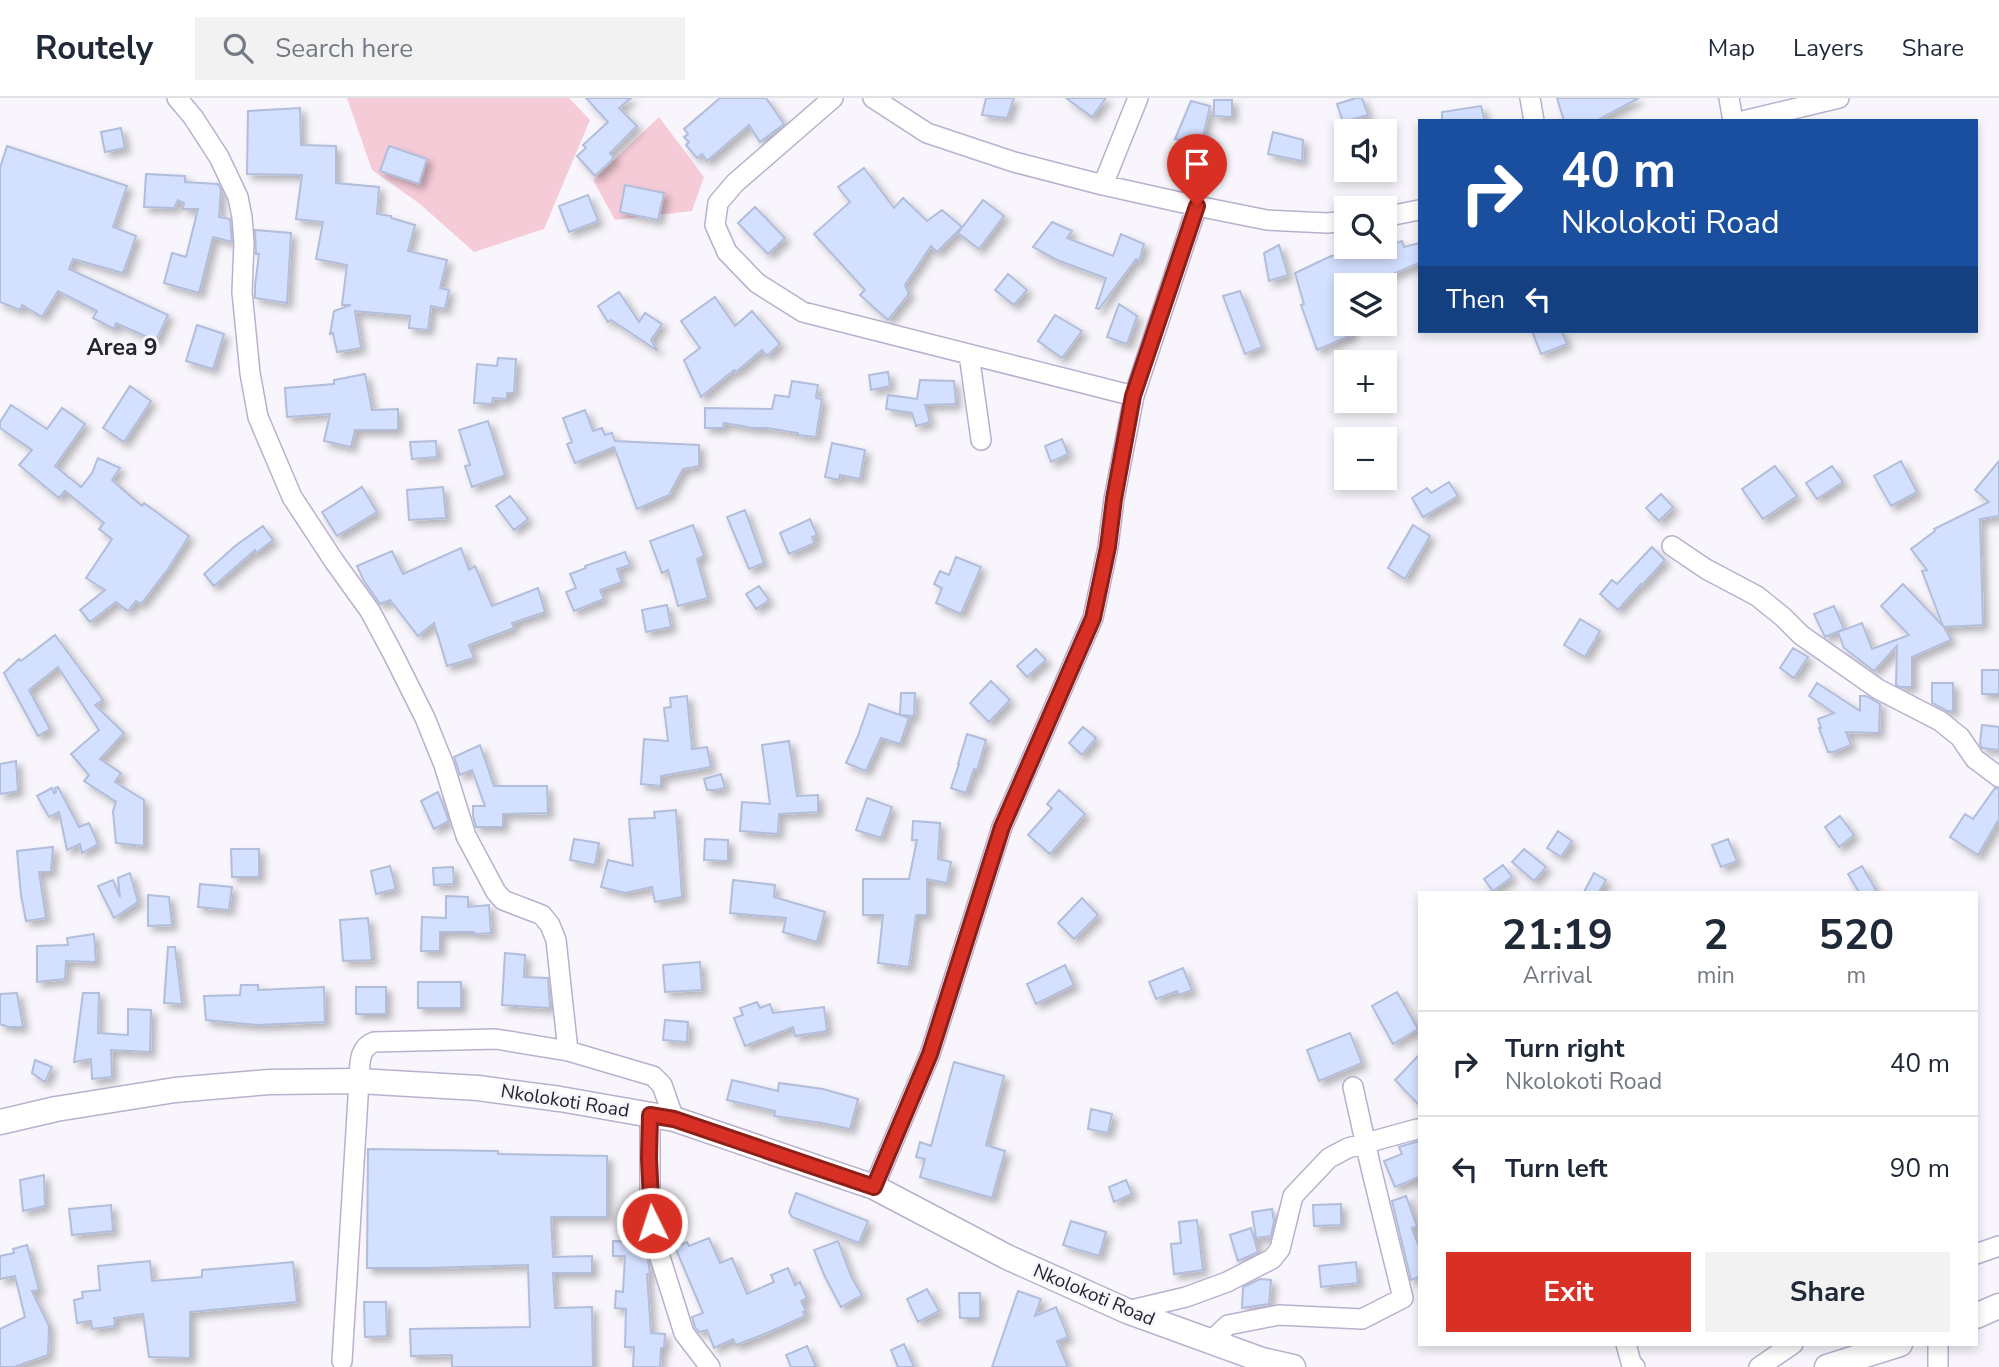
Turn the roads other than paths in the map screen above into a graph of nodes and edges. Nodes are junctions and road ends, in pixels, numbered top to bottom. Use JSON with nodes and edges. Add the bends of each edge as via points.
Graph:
{"nodes":[{"id":1,"x":177,"y":98,"type":"edge"},
{"id":2,"x":833,"y":98,"type":"edge"},
{"id":3,"x":873,"y":98,"type":"edge"},
{"id":4,"x":1138,"y":98,"type":"edge"},
{"id":5,"x":1530,"y":98,"type":"edge"},
{"id":6,"x":1728,"y":98,"type":"edge"},
{"id":7,"x":1839,"y":98,"type":"edge"},
{"id":8,"x":1534,"y":119,"type":"edge"},
{"id":9,"x":1733,"y":119,"type":"edge"},
{"id":10,"x":1751,"y":119,"type":"edge"},
{"id":11,"x":1103,"y":185,"type":"junction"},
{"id":12,"x":1197,"y":206,"type":"junction"},
{"id":13,"x":1418,"y":210,"type":"edge"},
{"id":14,"x":1397,"y":214,"type":"edge"},
{"id":15,"x":1334,"y":222,"type":"edge"},
{"id":16,"x":969,"y":354,"type":"junction"},
{"id":17,"x":1133,"y":396,"type":"junction"},
{"id":18,"x":981,"y":440,"type":"dead end"},
{"id":19,"x":1672,"y":546,"type":"dead end"},
{"id":20,"x":1999,"y":777,"type":"edge"},
{"id":21,"x":568,"y":1051,"type":"junction"},
{"id":22,"x":359,"y":1081,"type":"junction"},
{"id":23,"x":1353,"y":1087,"type":"dead end"},
{"id":24,"x":650,"y":1115,"type":"junction"},
{"id":25,"x":674,"y":1119,"type":"junction"},
{"id":26,"x":0,"y":1122,"type":"edge"},
{"id":27,"x":1417,"y":1129,"type":"dead end"},
{"id":28,"x":1365,"y":1144,"type":"junction"},
{"id":29,"x":874,"y":1187,"type":"junction"},
{"id":30,"x":1999,"y":1246,"type":"edge"},
{"id":31,"x":1978,"y":1253,"type":"edge"},
{"id":32,"x":1999,"y":1306,"type":"edge"},
{"id":33,"x":1127,"y":1311,"type":"junction"},
{"id":34,"x":1978,"y":1315,"type":"edge"},
{"id":35,"x":1211,"y":1342,"type":"junction"},
{"id":36,"x":1627,"y":1346,"type":"edge"},
{"id":37,"x":1790,"y":1346,"type":"edge"},
{"id":38,"x":1894,"y":1346,"type":"edge"},
{"id":39,"x":1938,"y":1346,"type":"edge"},
{"id":40,"x":342,"y":1361,"type":"dead end"},
{"id":41,"x":710,"y":1367,"type":"edge"},
{"id":42,"x":1293,"y":1367,"type":"edge"},
{"id":43,"x":1635,"y":1367,"type":"edge"},
{"id":44,"x":1759,"y":1367,"type":"edge"},
{"id":45,"x":1827,"y":1367,"type":"edge"},
{"id":46,"x":1938,"y":1367,"type":"edge"}],
"edges":[{"from":1,"to":21,"type":"street","via":[[219,157],[238,197],[244,243],[243,305],[258,417],[292,497],[370,611],[425,718],[466,836],[496,892],[503,900],[542,915],[550,925],[556,940]]},
{"from":2,"to":16,"type":"street","via":[[718,202],[715,225],[727,252],[757,283],[803,312]]},
{"from":3,"to":11,"type":"street","via":[[927,133]]},
{"from":4,"to":11,"type":"street"},
{"from":5,"to":8,"type":"street"},
{"from":6,"to":9,"type":"street"},
{"from":7,"to":10,"type":"street"},
{"from":11,"to":12,"type":"street"},
{"from":12,"to":15,"type":"street","via":[[1267,220]]},
{"from":12,"to":17,"type":"street"},
{"from":13,"to":14,"type":"street"},
{"from":16,"to":17,"type":"street"},
{"from":16,"to":18,"type":"street"},
{"from":17,"to":29,"type":"street","via":[[1093,618],[1002,827],[930,1054]]},
{"from":19,"to":20,"type":"street","via":[[1758,596],[1801,635],[1878,689],[1940,721]]},
{"from":21,"to":22,"type":"street","via":[[496,1039],[374,1042],[362,1051]]},
{"from":21,"to":25,"type":"street","via":[[653,1076],[662,1085]]},
{"from":22,"to":24,"type":"main road","name":"Nkolokoti Road","via":[[478,1088]]},
{"from":22,"to":26,"type":"main road","name":"Nkolokoti Road","via":[[175,1090]]},
{"from":22,"to":40,"type":"street"},
{"from":23,"to":28,"type":"street"},
{"from":24,"to":25,"type":"main road","name":"Nkolokoti Road"},
{"from":24,"to":41,"type":"street","via":[[654,1238],[684,1333]]},
{"from":25,"to":29,"type":"main road","name":"Nkolokoti Road"},
{"from":27,"to":28,"type":"street"},
{"from":28,"to":33,"type":"street","via":[[1329,1158],[1293,1196],[1280,1249],[1272,1259],[1186,1297]]},
{"from":28,"to":35,"type":"street","via":[[1403,1298],[1362,1319],[1279,1315],[1228,1325]]},
{"from":29,"to":33,"type":"main road","name":"Nkolokoti Road","via":[[1007,1257]]},
{"from":30,"to":31,"type":"street"},
{"from":32,"to":34,"type":"main road"},
{"from":33,"to":35,"type":"main road","name":"Nkolokoti Road"},
{"from":35,"to":42,"type":"main road","name":"Nkolokoti Road"},
{"from":36,"to":43,"type":"street"},
{"from":37,"to":44,"type":"street"},
{"from":38,"to":45,"type":"main road"},
{"from":39,"to":46,"type":"street"}]}
